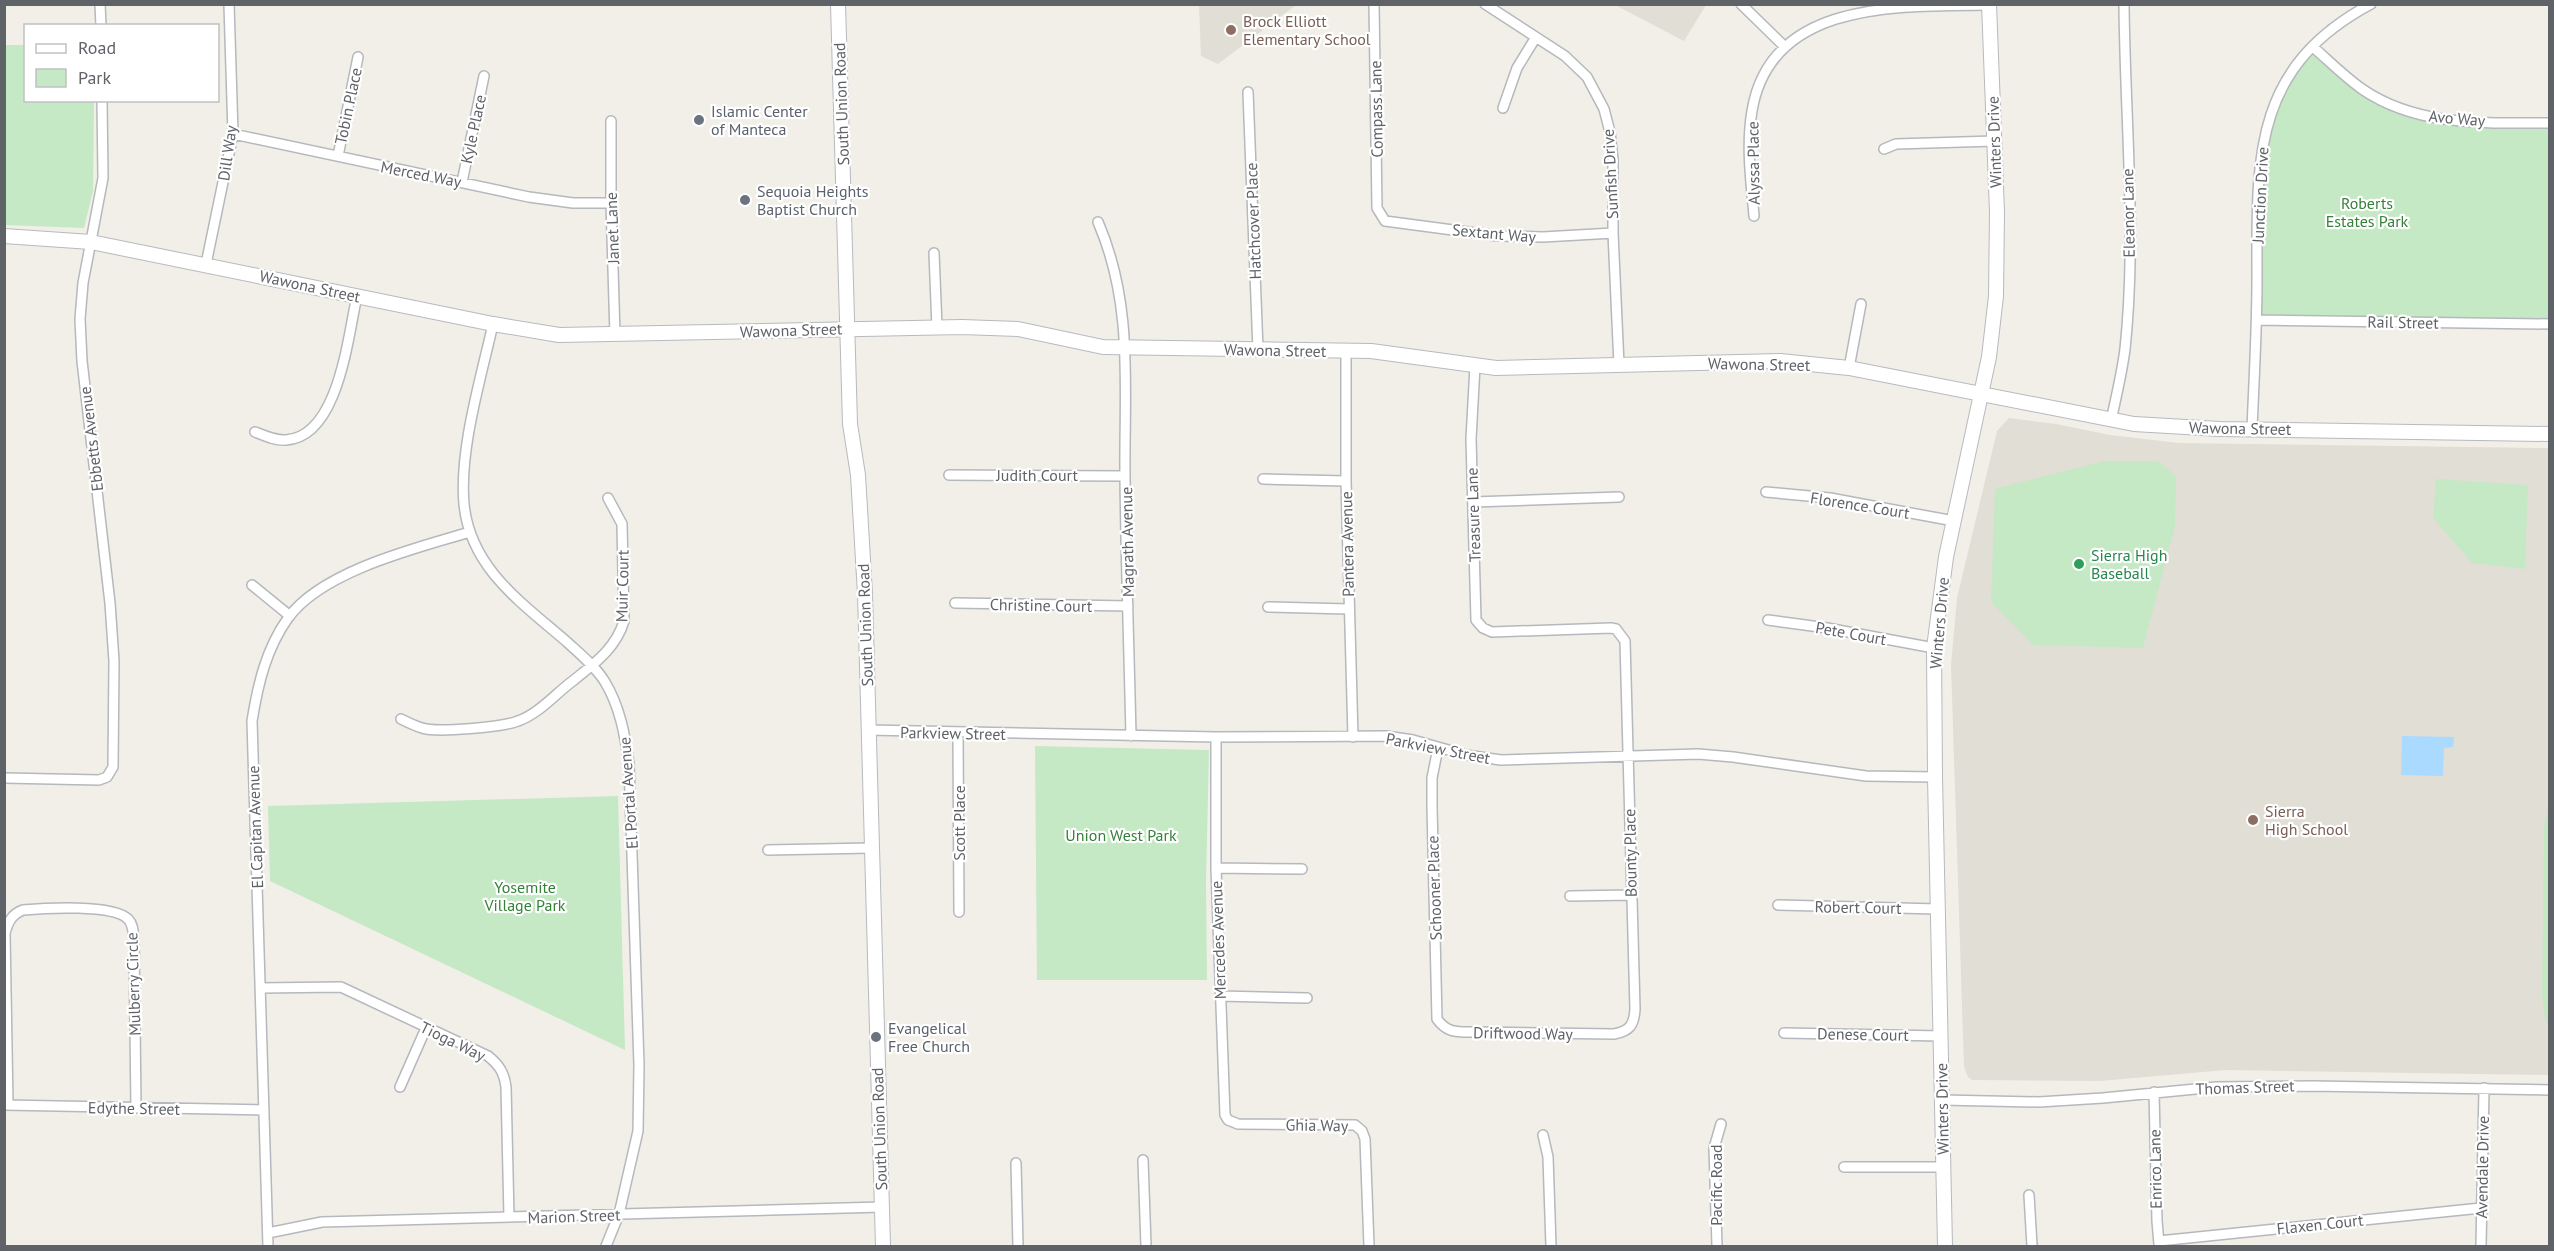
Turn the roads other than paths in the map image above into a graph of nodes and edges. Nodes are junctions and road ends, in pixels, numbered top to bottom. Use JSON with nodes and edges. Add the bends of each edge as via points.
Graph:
{"nodes":[{"id":1,"x":100,"y":4,"type":"edge"},
{"id":2,"x":230,"y":4,"type":"edge"},
{"id":3,"x":838,"y":4,"type":"edge"},
{"id":4,"x":1374,"y":4,"type":"edge"},
{"id":5,"x":1485,"y":4,"type":"edge"},
{"id":6,"x":1741,"y":4,"type":"edge"},
{"id":7,"x":2124,"y":4,"type":"edge"},
{"id":8,"x":2371,"y":4,"type":"edge"},
{"id":9,"x":1989,"y":5,"type":"edge"},
{"id":10,"x":101,"y":24,"type":"edge"},
{"id":11,"x":1536,"y":37,"type":"junction"},
{"id":12,"x":1784,"y":46,"type":"junction"},
{"id":13,"x":2313,"y":47,"type":"junction"},
{"id":14,"x":358,"y":57,"type":"dead end"},
{"id":15,"x":484,"y":76,"type":"dead end"},
{"id":16,"x":1248,"y":92,"type":"dead end"},
{"id":17,"x":102,"y":102,"type":"edge"},
{"id":18,"x":1503,"y":108,"type":"dead end"},
{"id":19,"x":611,"y":122,"type":"dead end"},
{"id":20,"x":2550,"y":123,"type":"edge"},
{"id":21,"x":233,"y":134,"type":"junction"},
{"id":22,"x":1994,"y":141,"type":"junction"},
{"id":23,"x":1884,"y":149,"type":"dead end"},
{"id":24,"x":338,"y":156,"type":"junction"},
{"id":25,"x":462,"y":182,"type":"junction"},
{"id":26,"x":611,"y":203,"type":"junction"},
{"id":27,"x":1379,"y":214,"type":"joint"},
{"id":28,"x":1754,"y":216,"type":"dead end"},
{"id":29,"x":1098,"y":222,"type":"dead end"},
{"id":30,"x":1613,"y":233,"type":"junction"},
{"id":31,"x":4,"y":236,"type":"edge"},
{"id":32,"x":92,"y":242,"type":"junction"},
{"id":33,"x":934,"y":253,"type":"dead end"},
{"id":34,"x":206,"y":264,"type":"junction"},
{"id":35,"x":357,"y":296,"type":"junction"},
{"id":36,"x":1861,"y":304,"type":"dead end"},
{"id":37,"x":2257,"y":320,"type":"junction"},
{"id":38,"x":493,"y":324,"type":"junction"},
{"id":39,"x":2550,"y":324,"type":"edge"},
{"id":40,"x":937,"y":327,"type":"junction"},
{"id":41,"x":849,"y":329,"type":"junction"},
{"id":42,"x":615,"y":335,"type":"junction"},
{"id":43,"x":1126,"y":348,"type":"junction"},
{"id":44,"x":1258,"y":350,"type":"junction"},
{"id":45,"x":1346,"y":351,"type":"junction"},
{"id":46,"x":1619,"y":365,"type":"junction"},
{"id":47,"x":1475,"y":366,"type":"junction"},
{"id":48,"x":1849,"y":369,"type":"junction"},
{"id":49,"x":1980,"y":395,"type":"junction"},
{"id":50,"x":2111,"y":421,"type":"junction"},
{"id":51,"x":2252,"y":429,"type":"junction"},
{"id":52,"x":255,"y":432,"type":"dead end"},
{"id":53,"x":2550,"y":435,"type":"edge"},
{"id":54,"x":949,"y":475,"type":"dead end"},
{"id":55,"x":1125,"y":476,"type":"junction"},
{"id":56,"x":1263,"y":479,"type":"dead end"},
{"id":57,"x":1346,"y":481,"type":"junction"},
{"id":58,"x":1766,"y":492,"type":"dead end"},
{"id":59,"x":1619,"y":497,"type":"dead end"},
{"id":60,"x":609,"y":498,"type":"dead end"},
{"id":61,"x":1473,"y":501,"type":"junction"},
{"id":62,"x":1954,"y":521,"type":"junction"},
{"id":63,"x":470,"y":532,"type":"junction"},
{"id":64,"x":252,"y":585,"type":"dead end"},
{"id":65,"x":955,"y":603,"type":"dead end"},
{"id":66,"x":1128,"y":606,"type":"junction"},
{"id":67,"x":1268,"y":607,"type":"dead end"},
{"id":68,"x":1348,"y":609,"type":"junction"},
{"id":69,"x":290,"y":616,"type":"junction"},
{"id":70,"x":1768,"y":620,"type":"dead end"},
{"id":71,"x":1934,"y":648,"type":"junction"},
{"id":72,"x":1626,"y":650,"type":"joint"},
{"id":73,"x":592,"y":666,"type":"junction"},
{"id":74,"x":401,"y":719,"type":"dead end"},
{"id":75,"x":867,"y":730,"type":"junction"},
{"id":76,"x":958,"y":734,"type":"junction"},
{"id":77,"x":1131,"y":736,"type":"junction"},
{"id":78,"x":1353,"y":736,"type":"junction"},
{"id":79,"x":1216,"y":737,"type":"junction"},
{"id":80,"x":1438,"y":748,"type":"junction"},
{"id":81,"x":1628,"y":757,"type":"junction"},
{"id":82,"x":1935,"y":777,"type":"junction"},
{"id":83,"x":4,"y":778,"type":"edge"},
{"id":84,"x":871,"y":848,"type":"junction"},
{"id":85,"x":768,"y":850,"type":"dead end"},
{"id":86,"x":1216,"y":868,"type":"junction"},
{"id":87,"x":1302,"y":868,"type":"dead end"},
{"id":88,"x":1631,"y":895,"type":"junction"},
{"id":89,"x":1570,"y":896,"type":"dead end"},
{"id":90,"x":1778,"y":906,"type":"dead end"},
{"id":91,"x":1938,"y":909,"type":"junction"},
{"id":92,"x":959,"y":912,"type":"dead end"},
{"id":93,"x":5,"y":985,"type":"edge"},
{"id":94,"x":260,"y":988,"type":"junction"},
{"id":95,"x":1220,"y":996,"type":"junction"},
{"id":96,"x":1306,"y":998,"type":"dead end"},
{"id":97,"x":1443,"y":1026,"type":"joint"},
{"id":98,"x":426,"y":1028,"type":"junction"},
{"id":99,"x":1784,"y":1033,"type":"dead end"},
{"id":100,"x":1604,"y":1034,"type":"joint"},
{"id":101,"x":1942,"y":1036,"type":"junction"},
{"id":102,"x":400,"y":1087,"type":"dead end"},
{"id":103,"x":2484,"y":1088,"type":"junction"},
{"id":104,"x":2550,"y":1090,"type":"edge"},
{"id":105,"x":2154,"y":1092,"type":"junction"},
{"id":106,"x":1942,"y":1100,"type":"junction"},
{"id":107,"x":6,"y":1105,"type":"edge"},
{"id":108,"x":136,"y":1108,"type":"junction"},
{"id":109,"x":264,"y":1110,"type":"junction"},
{"id":110,"x":1248,"y":1124,"type":"joint"},
{"id":111,"x":1720,"y":1124,"type":"dead end"},
{"id":112,"x":1543,"y":1135,"type":"dead end"},
{"id":113,"x":1143,"y":1160,"type":"dead end"},
{"id":114,"x":1016,"y":1163,"type":"dead end"},
{"id":115,"x":1844,"y":1167,"type":"dead end"},
{"id":116,"x":1943,"y":1167,"type":"junction"},
{"id":117,"x":2030,"y":1195,"type":"dead end"},
{"id":118,"x":882,"y":1207,"type":"junction"},
{"id":119,"x":2481,"y":1208,"type":"junction"},
{"id":120,"x":619,"y":1214,"type":"junction"},
{"id":121,"x":509,"y":1217,"type":"junction"},
{"id":122,"x":268,"y":1233,"type":"junction"},
{"id":123,"x":2159,"y":1244,"type":"edge"},
{"id":124,"x":268,"y":1246,"type":"edge"},
{"id":125,"x":606,"y":1246,"type":"edge"},
{"id":126,"x":883,"y":1246,"type":"edge"},
{"id":127,"x":1018,"y":1246,"type":"edge"},
{"id":128,"x":1146,"y":1246,"type":"edge"},
{"id":129,"x":1369,"y":1246,"type":"edge"},
{"id":130,"x":1551,"y":1246,"type":"edge"},
{"id":131,"x":1717,"y":1246,"type":"edge"},
{"id":132,"x":1945,"y":1246,"type":"edge"},
{"id":133,"x":2032,"y":1246,"type":"edge"},
{"id":134,"x":2481,"y":1246,"type":"edge"}],
"edges":[{"from":1,"to":10,"type":"street"},
{"from":2,"to":21,"type":"street","name":"Dill Way"},
{"from":3,"to":41,"type":"street","name":"South Union Road"},
{"from":4,"to":27,"type":"street","name":"Compass Lane"},
{"from":5,"to":11,"type":"street","name":"Sunfish Drive"},
{"from":6,"to":12,"type":"street"},
{"from":7,"to":50,"type":"street","name":"Eleanor Lane","via":[[2130,229],[2128,305],[2122,370]]},
{"from":8,"to":13,"type":"street","name":"Junction Drive","via":[[2335,26]]},
{"from":9,"to":12,"type":"street","name":"Alyssa Place","via":[[1889,6],[1850,11],[1823,20]]},
{"from":9,"to":22,"type":"street","name":"Winters Drive"},
{"from":11,"to":18,"type":"street","via":[[1517,68]]},
{"from":11,"to":30,"type":"street","name":"Sunfish Drive","via":[[1587,77],[1604,109],[1613,160]]},
{"from":12,"to":28,"type":"street","name":"Alyssa Place","via":[[1767,68],[1752,110],[1749,163]]},
{"from":13,"to":20,"type":"street","name":"Avo Way","via":[[2362,89],[2413,114],[2441,119]]},
{"from":13,"to":37,"type":"street","name":"Junction Drive","via":[[2280,90],[2266,125],[2257,195]]},
{"from":14,"to":24,"type":"street","name":"Tobin Place"},
{"from":15,"to":25,"type":"street","name":"Kyle Place"},
{"from":16,"to":44,"type":"street","name":"Hatchcover Place"},
{"from":17,"to":32,"type":"street","name":"Ebbetts Avenue","via":[[103,178]]},
{"from":19,"to":26,"type":"street","name":"Janet Lane"},
{"from":21,"to":24,"type":"street","name":"Merced Way"},
{"from":21,"to":34,"type":"street","name":"Dill Way"},
{"from":22,"to":23,"type":"street","via":[[1896,144]]},
{"from":22,"to":49,"type":"street","name":"Winters Drive","via":[[1996,296]]},
{"from":24,"to":25,"type":"street","name":"Merced Way"},
{"from":25,"to":26,"type":"street","name":"Merced Way","via":[[551,200]]},
{"from":26,"to":42,"type":"street","name":"Janet Lane"},
{"from":27,"to":30,"type":"street","name":"Sextant Way","via":[[1390,222],[1498,236]]},
{"from":29,"to":43,"type":"street","name":"Magrath Avenue","via":[[1116,273]]},
{"from":30,"to":46,"type":"street","name":"Sunfish Drive"},
{"from":31,"to":32,"type":"street","name":"Wawona Street"},
{"from":32,"to":34,"type":"street","name":"Wawona Street"},
{"from":32,"to":83,"type":"street","name":"Ebbetts Avenue","via":[[83,283],[82,361],[110,603],[113,767],[107,777],[99,780]]},
{"from":33,"to":40,"type":"street"},
{"from":34,"to":35,"type":"street","name":"Wawona Street"},
{"from":35,"to":38,"type":"street","name":"Wawona Street"},
{"from":35,"to":52,"type":"street","via":[[328,411],[304,435],[287,440]]},
{"from":36,"to":48,"type":"street"},
{"from":37,"to":39,"type":"street","name":"Rail Street"},
{"from":37,"to":51,"type":"street","name":"Junction Drive"},
{"from":38,"to":42,"type":"street","name":"Wawona Street","via":[[559,335]]},
{"from":38,"to":63,"type":"street","name":"El Portal Avenue","via":[[464,470],[464,504]]},
{"from":40,"to":41,"type":"street","name":"Wawona Street"},
{"from":40,"to":43,"type":"street","name":"Wawona Street","via":[[1018,329],[1103,347]]},
{"from":41,"to":42,"type":"street","name":"Wawona Street"},
{"from":41,"to":75,"type":"street","name":"South Union Road","via":[[850,424],[858,475],[865,594]]},
{"from":43,"to":44,"type":"street","name":"Wawona Street"},
{"from":43,"to":55,"type":"street","name":"Magrath Avenue"},
{"from":44,"to":45,"type":"street","name":"Wawona Street"},
{"from":45,"to":47,"type":"street","name":"Wawona Street","via":[[1389,352]]},
{"from":45,"to":57,"type":"street","name":"Pantera Avenue"},
{"from":46,"to":47,"type":"street","name":"Wawona Street"},
{"from":46,"to":48,"type":"street","name":"Wawona Street","via":[[1780,361]]},
{"from":47,"to":61,"type":"street","name":"Treasure Lane"},
{"from":48,"to":49,"type":"street","name":"Wawona Street"},
{"from":49,"to":50,"type":"street","name":"Wawona Street"},
{"from":49,"to":62,"type":"street","name":"Winters Drive"},
{"from":50,"to":51,"type":"street","name":"Wawona Street"},
{"from":51,"to":53,"type":"street","name":"Wawona Street"},
{"from":54,"to":55,"type":"street","name":"Judith Court"},
{"from":55,"to":66,"type":"street","name":"Magrath Avenue"},
{"from":56,"to":57,"type":"street"},
{"from":57,"to":68,"type":"street","name":"Pantera Avenue"},
{"from":58,"to":62,"type":"street","name":"Florence Court","via":[[1830,498]]},
{"from":59,"to":61,"type":"street"},
{"from":60,"to":73,"type":"street","name":"Muir Court","via":[[622,524],[624,621],[609,649]]},
{"from":61,"to":72,"type":"street","name":"Treasure Lane","via":[[1476,620],[1483,628],[1492,632],[1611,628],[1625,641]]},
{"from":62,"to":71,"type":"street","name":"Winters Drive"},
{"from":63,"to":69,"type":"street","name":"El Capitan Avenue","via":[[375,561],[334,581]]},
{"from":63,"to":73,"type":"street","name":"El Portal Avenue","via":[[483,561],[502,587]]},
{"from":64,"to":69,"type":"street"},
{"from":65,"to":66,"type":"street","name":"Christine Court"},
{"from":66,"to":77,"type":"street","name":"Magrath Avenue"},
{"from":67,"to":68,"type":"street"},
{"from":68,"to":78,"type":"street","name":"Pantera Avenue"},
{"from":69,"to":94,"type":"street","name":"El Capitan Avenue","via":[[264,666],[252,721]]},
{"from":70,"to":71,"type":"street","name":"Pete Court"},
{"from":71,"to":82,"type":"street","name":"Winters Drive"},
{"from":72,"to":81,"type":"street","name":"Bounty Place"},
{"from":73,"to":74,"type":"street","name":"Muir Court","via":[[519,721],[494,727],[423,729]]},
{"from":73,"to":120,"type":"street","name":"El Portal Avenue","via":[[614,699],[624,728],[629,764],[638,1131]]},
{"from":75,"to":76,"type":"street","name":"Parkview Street"},
{"from":75,"to":84,"type":"street","name":"South Union Road"},
{"from":76,"to":77,"type":"street","name":"Parkview Street"},
{"from":76,"to":92,"type":"street","name":"Scott Place"},
{"from":77,"to":79,"type":"street","name":"Parkview Street"},
{"from":78,"to":79,"type":"street","name":"Parkview Street"},
{"from":78,"to":80,"type":"street","name":"Parkview Street","via":[[1386,736]]},
{"from":79,"to":86,"type":"street","name":"Mercedes Avenue"},
{"from":80,"to":81,"type":"street","name":"Parkview Street","via":[[1501,760]]},
{"from":80,"to":97,"type":"street","name":"Schooner Place","via":[[1432,807],[1437,1019]]},
{"from":81,"to":82,"type":"street","name":"Parkview Street","via":[[1698,754],[1866,776]]},
{"from":81,"to":88,"type":"street","name":"Bounty Place"},
{"from":82,"to":91,"type":"street","name":"Winters Drive"},
{"from":84,"to":85,"type":"street"},
{"from":84,"to":118,"type":"street","name":"South Union Road"},
{"from":86,"to":87,"type":"street"},
{"from":86,"to":95,"type":"street","name":"Mercedes Avenue"},
{"from":88,"to":89,"type":"street"},
{"from":88,"to":100,"type":"street","name":"Bounty Place","via":[[1634,1020],[1626,1032]]},
{"from":90,"to":91,"type":"street","name":"Robert Court"},
{"from":91,"to":101,"type":"street","name":"Winters Drive"},
{"from":93,"to":107,"type":"street","name":"Mulberry Circle"},
{"from":93,"to":108,"type":"street","name":"Mulberry Circle","via":[[5,933],[16,912],[108,910],[129,919],[134,941]]},
{"from":94,"to":98,"type":"street","name":"Tioga Way","via":[[341,987]]},
{"from":94,"to":109,"type":"street","name":"El Capitan Avenue"},
{"from":95,"to":96,"type":"street"},
{"from":95,"to":110,"type":"street","name":"Mercedes Avenue","via":[[1225,1115],[1238,1124]]},
{"from":97,"to":100,"type":"street","name":"Driftwood Way","via":[[1454,1032]]},
{"from":98,"to":102,"type":"street"},
{"from":98,"to":121,"type":"street","name":"Tioga Way","via":[[488,1056],[504,1074]]},
{"from":99,"to":101,"type":"street","name":"Denese Court"},
{"from":101,"to":106,"type":"street","name":"Winters Drive"},
{"from":103,"to":104,"type":"street","name":"Thomas Street"},
{"from":103,"to":105,"type":"street","name":"Thomas Street","via":[[2295,1086]]},
{"from":103,"to":119,"type":"street","name":"Avendale Drive"},
{"from":105,"to":106,"type":"street","name":"Thomas Street","via":[[2039,1102]]},
{"from":105,"to":123,"type":"street","name":"Enrico Lane"},
{"from":106,"to":116,"type":"street","name":"Winters Drive"},
{"from":107,"to":108,"type":"street","name":"Edythe Street"},
{"from":108,"to":109,"type":"street","name":"Edythe Street"},
{"from":109,"to":122,"type":"street","name":"El Capitan Avenue"},
{"from":110,"to":129,"type":"street","name":"Ghia Way","via":[[1348,1123],[1362,1131]]},
{"from":111,"to":131,"type":"street","name":"Pacific Road","via":[[1714,1148]]},
{"from":112,"to":130,"type":"street","via":[[1548,1157]]},
{"from":113,"to":128,"type":"street"},
{"from":114,"to":127,"type":"street"},
{"from":115,"to":116,"type":"street"},
{"from":116,"to":132,"type":"street","name":"Winters Drive"},
{"from":117,"to":133,"type":"street"},
{"from":118,"to":120,"type":"street","name":"Marion Street"},
{"from":118,"to":126,"type":"street","name":"South Union Road"},
{"from":119,"to":123,"type":"street","name":"Flaxen Court"},
{"from":119,"to":134,"type":"street","name":"Avendale Drive"},
{"from":120,"to":121,"type":"street","name":"Marion Street"},
{"from":120,"to":125,"type":"street","name":"El Portal Avenue"},
{"from":121,"to":122,"type":"street","name":"Marion Street","via":[[322,1222]]},
{"from":122,"to":124,"type":"street","name":"El Capitan Avenue"}]}
